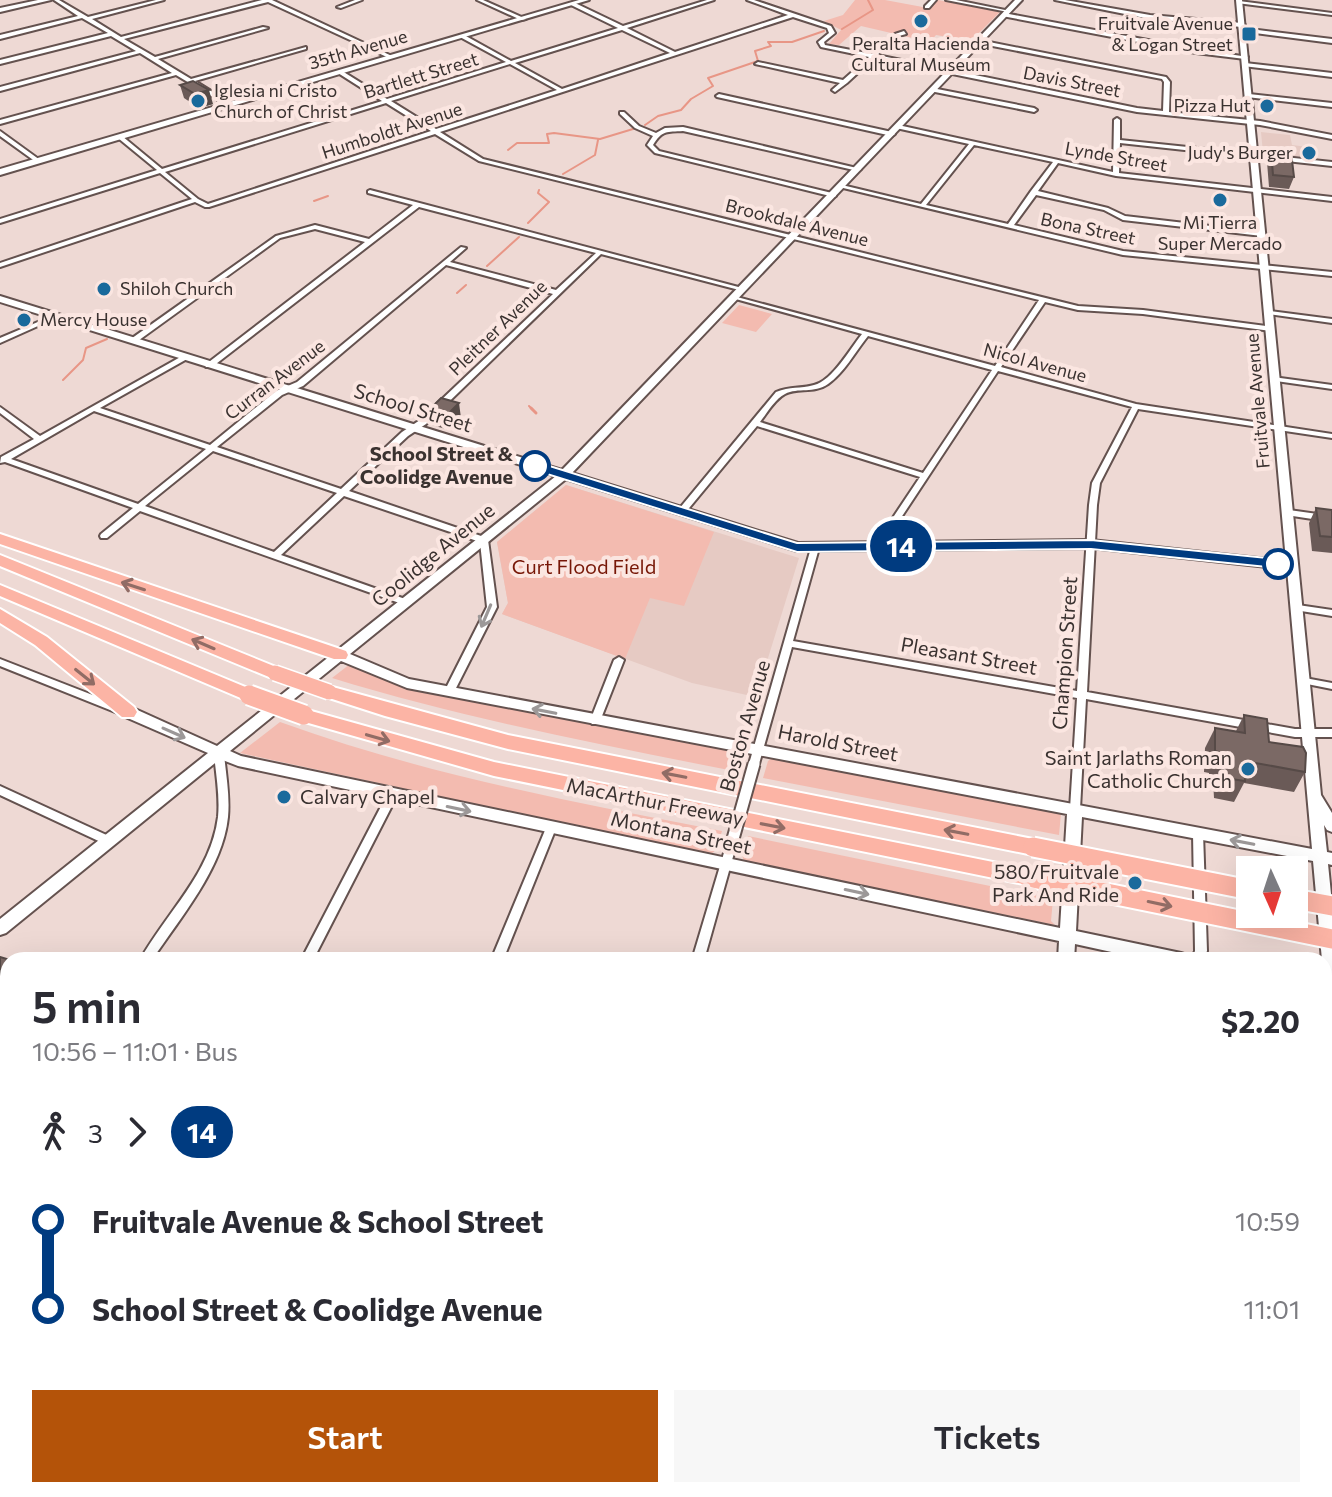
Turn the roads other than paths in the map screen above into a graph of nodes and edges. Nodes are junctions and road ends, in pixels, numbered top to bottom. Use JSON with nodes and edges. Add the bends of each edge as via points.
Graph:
{"nodes":[{"id":1,"x":48,"y":0,"type":"edge"},
{"id":2,"x":56,"y":0,"type":"edge"},
{"id":3,"x":162,"y":0,"type":"edge"},
{"id":4,"x":268,"y":0,"type":"edge"},
{"id":5,"x":360,"y":0,"type":"edge"},
{"id":6,"x":479,"y":0,"type":"edge"},
{"id":7,"x":586,"y":0,"type":"edge"},
{"id":8,"x":712,"y":0,"type":"edge"},
{"id":9,"x":749,"y":0,"type":"edge"},
{"id":10,"x":934,"y":0,"type":"edge"},
{"id":11,"x":948,"y":0,"type":"edge"},
{"id":12,"x":1019,"y":0,"type":"edge"},
{"id":13,"x":1057,"y":0,"type":"edge"},
{"id":14,"x":1239,"y":1,"type":"edge"},
{"id":15,"x":573,"y":4,"type":"junction"},
{"id":16,"x":339,"y":7,"type":"dead end"},
{"id":17,"x":927,"y":7,"type":"dead end"},
{"id":18,"x":0,"y":10,"type":"edge"},
{"id":19,"x":1006,"y":13,"type":"junction"},
{"id":20,"x":1332,"y":14,"type":"edge"},
{"id":21,"x":793,"y":15,"type":"junction"},
{"id":22,"x":85,"y":18,"type":"junction"},
{"id":23,"x":523,"y":19,"type":"junction"},
{"id":24,"x":265,"y":28,"type":"dead end"},
{"id":25,"x":622,"y":28,"type":"junction"},
{"id":26,"x":1242,"y":28,"type":"junction"},
{"id":27,"x":904,"y":33,"type":"dead end"},
{"id":28,"x":112,"y":34,"type":"junction"},
{"id":29,"x":462,"y":36,"type":"junction"},
{"id":30,"x":0,"y":37,"type":"edge"},
{"id":31,"x":119,"y":39,"type":"junction"},
{"id":32,"x":1332,"y":41,"type":"edge"},
{"id":33,"x":979,"y":42,"type":"junction"},
{"id":34,"x":304,"y":48,"type":"dead end"},
{"id":35,"x":141,"y":51,"type":"junction"},
{"id":36,"x":676,"y":54,"type":"junction"},
{"id":37,"x":874,"y":56,"type":"junction"},
{"id":38,"x":391,"y":57,"type":"junction"},
{"id":39,"x":154,"y":59,"type":"junction"},
{"id":40,"x":1245,"y":61,"type":"junction"},
{"id":41,"x":0,"y":62,"type":"edge"},
{"id":42,"x":509,"y":63,"type":"junction"},
{"id":43,"x":758,"y":64,"type":"dead end"},
{"id":44,"x":340,"y":72,"type":"junction"},
{"id":45,"x":949,"y":72,"type":"junction"},
{"id":46,"x":177,"y":73,"type":"junction"},
{"id":47,"x":1332,"y":75,"type":"edge"},
{"id":48,"x":190,"y":81,"type":"junction"},
{"id":49,"x":845,"y":82,"type":"junction"},
{"id":50,"x":0,"y":89,"type":"edge"},
{"id":51,"x":835,"y":90,"type":"dead end"},
{"id":52,"x":932,"y":90,"type":"junction"},
{"id":53,"x":562,"y":91,"type":"junction"},
{"id":54,"x":719,"y":96,"type":"dead end"},
{"id":55,"x":1249,"y":96,"type":"junction"},
{"id":56,"x":386,"y":101,"type":"junction"},
{"id":57,"x":230,"y":105,"type":"junction"},
{"id":58,"x":1332,"y":105,"type":"edge"},
{"id":59,"x":1034,"y":110,"type":"dead end"},
{"id":60,"x":622,"y":113,"type":"dead end"},
{"id":61,"x":1166,"y":113,"type":"junction"},
{"id":62,"x":1117,"y":120,"type":"dead end"},
{"id":63,"x":0,"y":122,"type":"edge"},
{"id":64,"x":1251,"y":122,"type":"junction"},
{"id":65,"x":895,"y":130,"type":"junction"},
{"id":66,"x":437,"y":132,"type":"junction"},
{"id":67,"x":0,"y":133,"type":"edge"},
{"id":68,"x":656,"y":135,"type":"junction"},
{"id":69,"x":120,"y":137,"type":"junction"},
{"id":70,"x":1332,"y":137,"type":"edge"},
{"id":71,"x":1117,"y":141,"type":"junction"},
{"id":72,"x":973,"y":143,"type":"junction"},
{"id":73,"x":1254,"y":156,"type":"junction"},
{"id":74,"x":38,"y":161,"type":"junction"},
{"id":75,"x":1057,"y":161,"type":"junction"},
{"id":76,"x":1332,"y":164,"type":"edge"},
{"id":77,"x":858,"y":169,"type":"junction"},
{"id":78,"x":160,"y":171,"type":"junction"},
{"id":79,"x":0,"y":172,"type":"edge"},
{"id":80,"x":1116,"y":174,"type":"junction"},
{"id":81,"x":842,"y":187,"type":"junction"},
{"id":82,"x":1258,"y":190,"type":"junction"},
{"id":83,"x":370,"y":192,"type":"dead end"},
{"id":84,"x":1033,"y":192,"type":"junction"},
{"id":85,"x":834,"y":195,"type":"junction"},
{"id":86,"x":1332,"y":199,"type":"edge"},
{"id":87,"x":196,"y":200,"type":"junction"},
{"id":88,"x":417,"y":205,"type":"junction"},
{"id":89,"x":922,"y":206,"type":"junction"},
{"id":90,"x":0,"y":221,"type":"edge"},
{"id":91,"x":1010,"y":226,"type":"junction"},
{"id":92,"x":1262,"y":234,"type":"junction"},
{"id":93,"x":792,"y":238,"type":"junction"},
{"id":94,"x":369,"y":241,"type":"junction"},
{"id":95,"x":463,"y":248,"type":"dead end"},
{"id":96,"x":600,"y":252,"type":"junction"},
{"id":97,"x":446,"y":263,"type":"junction"},
{"id":98,"x":0,"y":265,"type":"edge"},
{"id":99,"x":1265,"y":268,"type":"junction"},
{"id":100,"x":1332,"y":274,"type":"edge"},
{"id":101,"x":743,"y":289,"type":"junction"},
{"id":102,"x":558,"y":293,"type":"junction"},
{"id":103,"x":735,"y":298,"type":"junction"},
{"id":104,"x":0,"y":299,"type":"edge"},
{"id":105,"x":1043,"y":299,"type":"junction"},
{"id":106,"x":1270,"y":313,"type":"junction"},
{"id":107,"x":54,"y":317,"type":"junction"},
{"id":108,"x":1332,"y":321,"type":"edge"},
{"id":109,"x":1271,"y":329,"type":"junction"},
{"id":110,"x":866,"y":334,"type":"junction"},
{"id":111,"x":0,"y":341,"type":"edge"},
{"id":112,"x":132,"y":341,"type":"junction"},
{"id":113,"x":184,"y":357,"type":"junction"},
{"id":114,"x":209,"y":365,"type":"junction"},
{"id":115,"x":995,"y":368,"type":"junction"},
{"id":116,"x":1276,"y":379,"type":"junction"},
{"id":117,"x":1332,"y":387,"type":"edge"},
{"id":118,"x":290,"y":389,"type":"junction"},
{"id":119,"x":1136,"y":406,"type":"junction"},
{"id":120,"x":93,"y":408,"type":"junction"},
{"id":121,"x":0,"y":409,"type":"edge"},
{"id":122,"x":755,"y":423,"type":"junction"},
{"id":123,"x":1281,"y":427,"type":"junction"},
{"id":124,"x":414,"y":428,"type":"junction"},
{"id":125,"x":1332,"y":436,"type":"edge"},
{"id":126,"x":39,"y":439,"type":"junction"},
{"id":127,"x":213,"y":448,"type":"junction"},
{"id":128,"x":2,"y":460,"type":"edge"},
{"id":129,"x":564,"y":475,"type":"junction"},
{"id":130,"x":924,"y":476,"type":"junction"},
{"id":131,"x":343,"y":492,"type":"junction"},
{"id":132,"x":141,"y":508,"type":"junction"},
{"id":133,"x":682,"y":511,"type":"junction"},
{"id":134,"x":1289,"y":513,"type":"junction"},
{"id":135,"x":1332,"y":519,"type":"edge"},
{"id":136,"x":104,"y":536,"type":"dead end"},
{"id":137,"x":0,"y":539,"type":"edge"},
{"id":138,"x":484,"y":540,"type":"junction"},
{"id":139,"x":1091,"y":544,"type":"junction"},
{"id":140,"x":878,"y":546,"type":"junction"},
{"id":141,"x":815,"y":548,"type":"junction"},
{"id":142,"x":275,"y":556,"type":"junction"},
{"id":143,"x":0,"y":560,"type":"edge"},
{"id":144,"x":1294,"y":566,"type":"junction"},
{"id":145,"x":0,"y":590,"type":"edge"},
{"id":146,"x":405,"y":602,"type":"junction"},
{"id":147,"x":1298,"y":608,"type":"junction"},
{"id":148,"x":1332,"y":613,"type":"edge"},
{"id":149,"x":0,"y":615,"type":"edge"},
{"id":150,"x":789,"y":643,"type":"junction"},
{"id":151,"x":340,"y":655,"type":"junction"},
{"id":152,"x":619,"y":660,"type":"dead end"},
{"id":153,"x":0,"y":662,"type":"edge"},
{"id":154,"x":1305,"y":681,"type":"junction"},
{"id":155,"x":1332,"y":686,"type":"edge"},
{"id":156,"x":449,"y":692,"type":"junction"},
{"id":157,"x":1082,"y":694,"type":"junction"},
{"id":158,"x":128,"y":712,"type":"junction"},
{"id":159,"x":595,"y":721,"type":"junction"},
{"id":160,"x":1310,"y":733,"type":"junction"},
{"id":161,"x":1332,"y":733,"type":"edge"},
{"id":162,"x":759,"y":748,"type":"junction"},
{"id":163,"x":219,"y":754,"type":"junction"},
{"id":164,"x":0,"y":790,"type":"edge"},
{"id":165,"x":392,"y":796,"type":"junction"},
{"id":166,"x":1317,"y":799,"type":"junction"},
{"id":167,"x":1075,"y":809,"type":"junction"},
{"id":168,"x":1331,"y":818,"type":"edge"},
{"id":169,"x":551,"y":828,"type":"junction"},
{"id":170,"x":1198,"y":833,"type":"junction"},
{"id":171,"x":109,"y":841,"type":"junction"},
{"id":172,"x":1326,"y":858,"type":"edge"},
{"id":173,"x":726,"y":865,"type":"junction"},
{"id":174,"x":1236,"y":887,"type":"edge"},
{"id":175,"x":1308,"y":902,"type":"edge"},
{"id":176,"x":1332,"y":906,"type":"edge"},
{"id":177,"x":0,"y":928,"type":"edge"},
{"id":178,"x":1068,"y":937,"type":"junction"},
{"id":179,"x":1332,"y":939,"type":"edge"},
{"id":180,"x":151,"y":952,"type":"edge"},
{"id":181,"x":311,"y":952,"type":"edge"},
{"id":182,"x":500,"y":952,"type":"edge"},
{"id":183,"x":700,"y":952,"type":"edge"},
{"id":184,"x":1067,"y":952,"type":"edge"},
{"id":185,"x":1142,"y":952,"type":"edge"},
{"id":186,"x":1201,"y":952,"type":"edge"},
{"id":187,"x":1330,"y":952,"type":"edge"}],
"edges":[{"from":1,"to":18,"type":"street"},
{"from":2,"to":22,"type":"street"},
{"from":3,"to":22,"type":"street"},
{"from":4,"to":31,"type":"street"},
{"from":4,"to":38,"type":"street"},
{"from":5,"to":16,"type":"street"},
{"from":6,"to":23,"type":"street"},
{"from":7,"to":15,"type":"street","name":"35th Avenue"},
{"from":8,"to":25,"type":"street","name":"Bartlett Street"},
{"from":9,"to":21,"type":"street","name":"Davis Street"},
{"from":10,"to":17,"type":"street"},
{"from":11,"to":19,"type":"street"},
{"from":12,"to":19,"type":"street","name":"Coolidge Avenue"},
{"from":13,"to":26,"type":"street"},
{"from":14,"to":20,"type":"street"},
{"from":14,"to":26,"type":"street","name":"Fruitvale Avenue"},
{"from":15,"to":23,"type":"street","name":"35th Avenue"},
{"from":15,"to":25,"type":"street"},
{"from":19,"to":33,"type":"street","name":"Coolidge Avenue"},
{"from":19,"to":40,"type":"street"},
{"from":21,"to":36,"type":"street","name":"Humboldt Avenue"},
{"from":21,"to":37,"type":"street","name":"Davis Street","via":[[832,31],[823,46]]},
{"from":22,"to":28,"type":"street"},
{"from":22,"to":30,"type":"street"},
{"from":23,"to":29,"type":"street","name":"35th Avenue"},
{"from":24,"to":39,"type":"street"},
{"from":25,"to":36,"type":"street"},
{"from":25,"to":42,"type":"street","name":"Bartlett Street"},
{"from":26,"to":32,"type":"street"},
{"from":26,"to":40,"type":"street","name":"Fruitvale Avenue"},
{"from":27,"to":37,"type":"street"},
{"from":28,"to":31,"type":"street"},
{"from":28,"to":41,"type":"street"},
{"from":29,"to":38,"type":"street","name":"35th Avenue"},
{"from":29,"to":42,"type":"street"},
{"from":31,"to":35,"type":"street"},
{"from":33,"to":45,"type":"street","name":"Coolidge Avenue"},
{"from":33,"to":61,"type":"street","via":[[1164,78]]},
{"from":34,"to":48,"type":"street"},
{"from":35,"to":39,"type":"street"},
{"from":35,"to":50,"type":"street"},
{"from":36,"to":53,"type":"street","name":"Humboldt Avenue"},
{"from":37,"to":45,"type":"street","name":"Davis Street"},
{"from":37,"to":49,"type":"street"},
{"from":38,"to":44,"type":"street","name":"35th Avenue"},
{"from":39,"to":46,"type":"street"},
{"from":40,"to":47,"type":"street"},
{"from":40,"to":55,"type":"street","name":"Fruitvale Avenue"},
{"from":42,"to":53,"type":"street"},
{"from":42,"to":56,"type":"street","name":"Bartlett Street"},
{"from":43,"to":49,"type":"street"},
{"from":44,"to":56,"type":"street","name":"Brookdale Avenue"},
{"from":44,"to":57,"type":"street","name":"35th Avenue"},
{"from":45,"to":52,"type":"street","name":"Coolidge Avenue"},
{"from":45,"to":61,"type":"street","name":"Davis Street"},
{"from":46,"to":48,"type":"street"},
{"from":46,"to":63,"type":"street"},
{"from":48,"to":57,"type":"street"},
{"from":49,"to":51,"type":"street"},
{"from":52,"to":59,"type":"street"},
{"from":52,"to":65,"type":"street","name":"Coolidge Avenue"},
{"from":53,"to":66,"type":"street","name":"Humboldt Avenue"},
{"from":54,"to":65,"type":"street","name":"Lynde Street"},
{"from":55,"to":58,"type":"street"},
{"from":55,"to":64,"type":"street","name":"Fruitvale Avenue"},
{"from":56,"to":66,"type":"street","name":"Brookdale Avenue"},
{"from":56,"to":78,"type":"street","name":"Bartlett Street"},
{"from":57,"to":69,"type":"street","name":"35th Avenue"},
{"from":60,"to":68,"type":"street"},
{"from":61,"to":64,"type":"street","name":"Davis Street"},
{"from":62,"to":71,"type":"street"},
{"from":64,"to":70,"type":"street","name":"Davis Street"},
{"from":64,"to":73,"type":"street","name":"Fruitvale Avenue"},
{"from":65,"to":72,"type":"street","name":"Lynde Street"},
{"from":65,"to":77,"type":"street","name":"Coolidge Avenue"},
{"from":66,"to":87,"type":"street","name":"Humboldt Avenue","via":[[207,206]]},
{"from":66,"to":93,"type":"street","name":"Brookdale Avenue","via":[[481,160]]},
{"from":67,"to":74,"type":"street"},
{"from":68,"to":77,"type":"street","via":[[683,129]]},
{"from":68,"to":85,"type":"street","via":[[650,145],[657,152]]},
{"from":69,"to":74,"type":"street","name":"35th Avenue"},
{"from":69,"to":78,"type":"street"},
{"from":71,"to":73,"type":"street"},
{"from":71,"to":80,"type":"street"},
{"from":72,"to":75,"type":"street","name":"Lynde Street"},
{"from":72,"to":89,"type":"street"},
{"from":73,"to":76,"type":"street"},
{"from":73,"to":82,"type":"street","name":"Fruitvale Avenue"},
{"from":74,"to":79,"type":"street","name":"35th Avenue"},
{"from":75,"to":80,"type":"street","name":"Lynde Street"},
{"from":75,"to":84,"type":"street"},
{"from":77,"to":81,"type":"street","name":"Coolidge Avenue"},
{"from":78,"to":87,"type":"street"},
{"from":78,"to":90,"type":"street","name":"Bartlett Street"},
{"from":80,"to":82,"type":"street","name":"Lynde Street"},
{"from":81,"to":85,"type":"street","name":"Coolidge Avenue"},
{"from":81,"to":89,"type":"street","name":"Bona Street"},
{"from":82,"to":86,"type":"street","name":"Lynde Street"},
{"from":82,"to":92,"type":"street","name":"Fruitvale Avenue"},
{"from":83,"to":88,"type":"street"},
{"from":84,"to":91,"type":"street"},
{"from":84,"to":92,"type":"street","via":[[1123,218]]},
{"from":85,"to":93,"type":"street","name":"Coolidge Avenue"},
{"from":87,"to":98,"type":"street","name":"Humboldt Avenue"},
{"from":88,"to":94,"type":"street"},
{"from":88,"to":96,"type":"street"},
{"from":89,"to":91,"type":"street","name":"Bona Street"},
{"from":91,"to":99,"type":"street","name":"Bona Street","via":[[1123,253]]},
{"from":92,"to":99,"type":"street","name":"Fruitvale Avenue"},
{"from":93,"to":101,"type":"street","name":"Coolidge Avenue"},
{"from":93,"to":105,"type":"street","name":"Brookdale Avenue"},
{"from":94,"to":112,"type":"street","via":[[312,227],[278,237]]},
{"from":94,"to":114,"type":"street"},
{"from":95,"to":97,"type":"street","name":"Curran Avenue"},
{"from":96,"to":101,"type":"street"},
{"from":96,"to":102,"type":"street","name":"Pleitner Avenue"},
{"from":97,"to":102,"type":"street"},
{"from":97,"to":118,"type":"street","name":"Curran Avenue"},
{"from":99,"to":100,"type":"street","name":"Bona Street"},
{"from":99,"to":106,"type":"street","name":"Fruitvale Avenue"},
{"from":101,"to":103,"type":"street","name":"Coolidge Avenue"},
{"from":102,"to":124,"type":"street","name":"Pleitner Avenue"},
{"from":103,"to":110,"type":"street","name":"Nicol Avenue"},
{"from":103,"to":129,"type":"street","name":"Coolidge Avenue"},
{"from":104,"to":107,"type":"street","name":"School Street"},
{"from":105,"to":109,"type":"street","name":"Brookdale Avenue","via":[[1097,311]]},
{"from":105,"to":115,"type":"street"},
{"from":106,"to":108,"type":"street"},
{"from":106,"to":109,"type":"street","name":"Fruitvale Avenue"},
{"from":107,"to":111,"type":"street"},
{"from":107,"to":112,"type":"street","name":"School Street"},
{"from":109,"to":116,"type":"street","name":"Fruitvale Avenue"},
{"from":110,"to":115,"type":"street","name":"Nicol Avenue"},
{"from":110,"to":122,"type":"street","via":[[828,382],[790,387]]},
{"from":112,"to":113,"type":"street","name":"School Street"},
{"from":113,"to":114,"type":"street","name":"School Street"},
{"from":113,"to":120,"type":"street"},
{"from":114,"to":118,"type":"street","name":"School Street"},
{"from":115,"to":119,"type":"street","name":"Nicol Avenue"},
{"from":115,"to":130,"type":"street"},
{"from":116,"to":117,"type":"street"},
{"from":116,"to":123,"type":"street","name":"Fruitvale Avenue"},
{"from":118,"to":124,"type":"street","name":"School Street"},
{"from":118,"to":127,"type":"street","name":"Curran Avenue"},
{"from":119,"to":123,"type":"street","name":"Nicol Avenue"},
{"from":119,"to":139,"type":"street","name":"Champion Street","via":[[1096,483]]},
{"from":120,"to":126,"type":"street"},
{"from":120,"to":127,"type":"street"},
{"from":121,"to":126,"type":"street"},
{"from":122,"to":130,"type":"street"},
{"from":122,"to":133,"type":"street"},
{"from":123,"to":125,"type":"street","name":"Nicol Avenue"},
{"from":123,"to":134,"type":"street","name":"Fruitvale Avenue"},
{"from":124,"to":129,"type":"street","name":"School Street"},
{"from":124,"to":131,"type":"street","name":"Pleitner Avenue"},
{"from":126,"to":128,"type":"street"},
{"from":127,"to":131,"type":"street"},
{"from":127,"to":132,"type":"street","name":"Curran Avenue"},
{"from":128,"to":132,"type":"street"},
{"from":129,"to":133,"type":"street","name":"School Street"},
{"from":129,"to":138,"type":"street","name":"Coolidge Avenue"},
{"from":130,"to":140,"type":"street"},
{"from":131,"to":138,"type":"street"},
{"from":131,"to":142,"type":"street","name":"Pleitner Avenue"},
{"from":132,"to":136,"type":"street","name":"Curran Avenue"},
{"from":132,"to":142,"type":"street"},
{"from":133,"to":141,"type":"street","name":"School Street"},
{"from":134,"to":135,"type":"street"},
{"from":134,"to":144,"type":"street","name":"Fruitvale Avenue"},
{"from":151,"to":137,"type":"highway","one_way":true},
{"from":138,"to":146,"type":"street","name":"Coolidge Avenue"},
{"from":138,"to":156,"type":"street","one_way":true,"via":[[492,607]]},
{"from":139,"to":140,"type":"street","name":"School Street"},
{"from":139,"to":144,"type":"street","name":"School Street"},
{"from":139,"to":157,"type":"street","name":"Champion Street"},
{"from":140,"to":141,"type":"street","name":"School Street"},
{"from":141,"to":150,"type":"street","name":"Boston Avenue"},
{"from":142,"to":146,"type":"street"},
{"from":174,"to":143,"type":"highway","name":"MacArthur Freeway","one_way":true,"bridge":true,"via":[[508,742],[385,710],[275,673]]},
{"from":144,"to":147,"type":"street","name":"Fruitvale Avenue"},
{"from":145,"to":179,"type":"highway","name":"MacArthur Freeway","one_way":true,"bridge":true,"via":[[249,695],[417,749]]},
{"from":146,"to":151,"type":"street","name":"Coolidge Avenue"},
{"from":147,"to":148,"type":"street"},
{"from":147,"to":154,"type":"street","name":"Fruitvale Avenue"},
{"from":149,"to":158,"type":"highway","one_way":true,"via":[[41,641]]},
{"from":150,"to":157,"type":"street","name":"Pleasant Street"},
{"from":150,"to":162,"type":"street","name":"Boston Avenue"},
{"from":151,"to":156,"type":"street","name":"Harold Street","via":[[407,683]]},
{"from":151,"to":163,"type":"street","name":"Coolidge Avenue"},
{"from":152,"to":159,"type":"street"},
{"from":153,"to":158,"type":"street","name":"Montana Street"},
{"from":154,"to":155,"type":"street"},
{"from":154,"to":160,"type":"street","name":"Fruitvale Avenue"},
{"from":159,"to":156,"type":"street","name":"Harold Street","one_way":true},
{"from":157,"to":160,"type":"street","name":"Pleasant Street"},
{"from":157,"to":167,"type":"street","name":"Champion Street"},
{"from":158,"to":163,"type":"street","name":"Montana Street","one_way":true},
{"from":159,"to":162,"type":"street","name":"Harold Street"},
{"from":160,"to":161,"type":"street","name":"Pleasant Street"},
{"from":160,"to":166,"type":"street","name":"Fruitvale Avenue"},
{"from":162,"to":167,"type":"street","name":"Harold Street"},
{"from":162,"to":173,"type":"street","name":"Boston Avenue","bridge":true},
{"from":163,"to":165,"type":"street","name":"Montana Street"},
{"from":163,"to":171,"type":"street","name":"Coolidge Avenue"},
{"from":163,"to":180,"type":"street","via":[[223,809],[218,839]]},
{"from":164,"to":171,"type":"street"},
{"from":165,"to":169,"type":"street","name":"Montana Street","one_way":true},
{"from":165,"to":181,"type":"street"},
{"from":166,"to":168,"type":"street"},
{"from":166,"to":172,"type":"street","name":"Fruitvale Avenue"},
{"from":167,"to":170,"type":"street","name":"Harold Street"},
{"from":167,"to":178,"type":"street","name":"Champion Street"},
{"from":169,"to":173,"type":"street","name":"Montana Street"},
{"from":169,"to":182,"type":"street"},
{"from":172,"to":170,"type":"street","name":"Harold Street","one_way":true},
{"from":170,"to":186,"type":"street"},
{"from":171,"to":177,"type":"street","name":"Coolidge Avenue"},
{"from":172,"to":187,"type":"street","name":"Fruitvale Avenue"},
{"from":173,"to":178,"type":"street","name":"Montana Street","one_way":true},
{"from":173,"to":183,"type":"street","name":"Boston Avenue"},
{"from":175,"to":176,"type":"highway","bridge":true},
{"from":178,"to":184,"type":"street","name":"Champion Street"},
{"from":178,"to":185,"type":"street","name":"Montana Street"}]}
